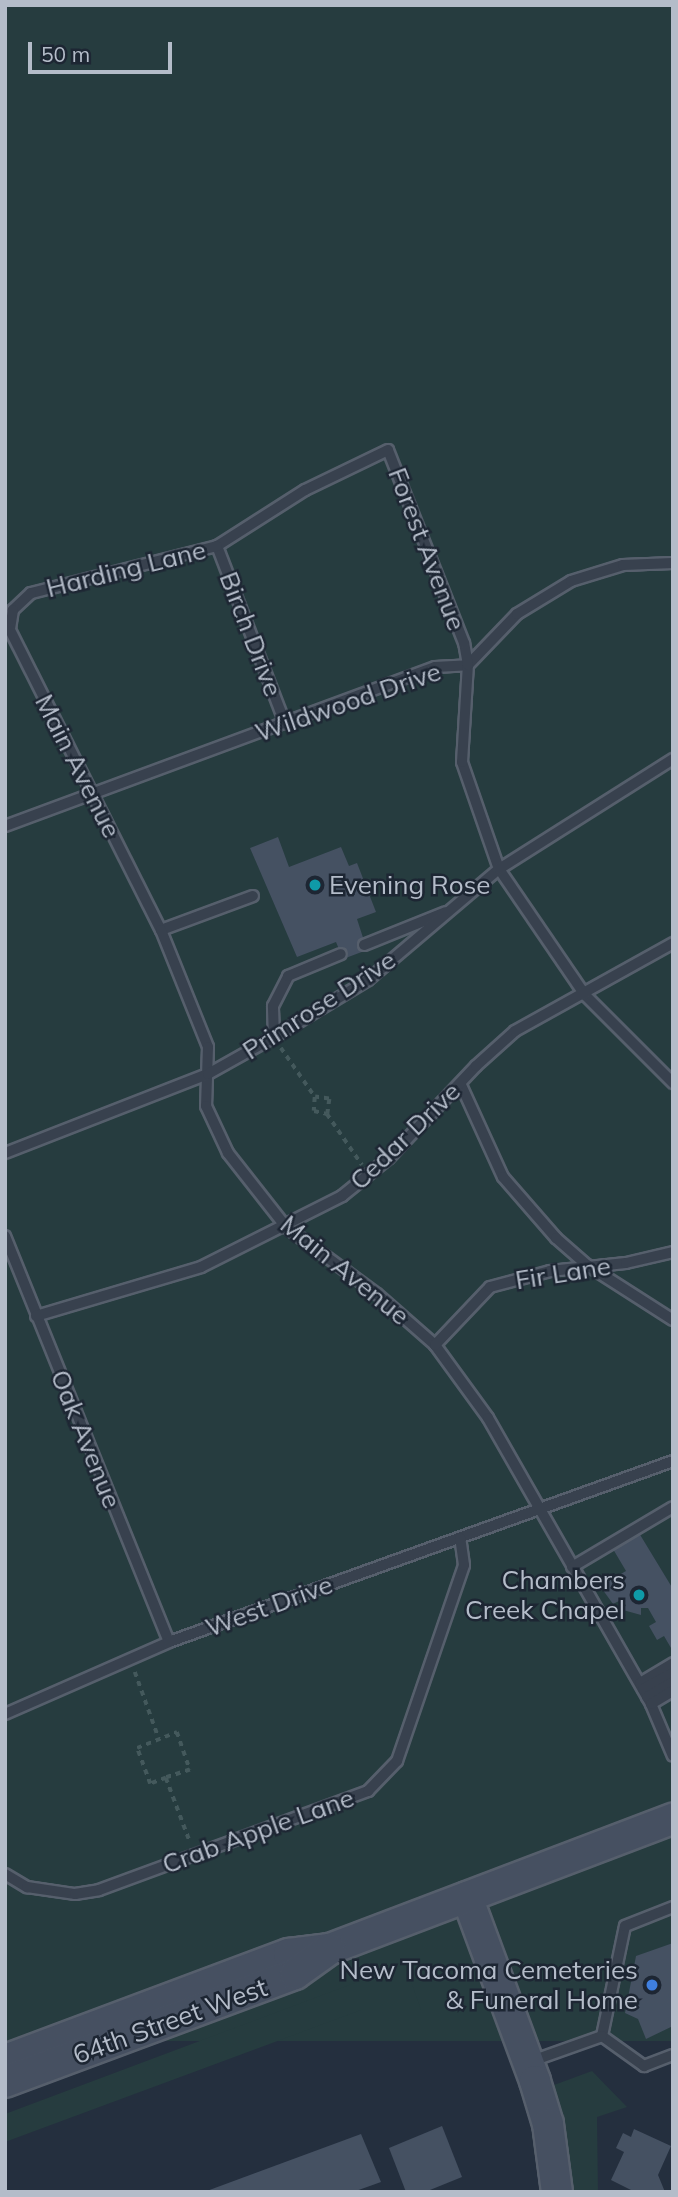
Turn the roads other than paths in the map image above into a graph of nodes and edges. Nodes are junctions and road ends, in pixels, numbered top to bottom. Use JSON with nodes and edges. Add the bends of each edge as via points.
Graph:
{"nodes":[{"id":1,"x":388,"y":450,"type":"joint"},
{"id":2,"x":218,"y":546,"type":"junction"},
{"id":3,"x":673,"y":564,"type":"edge"},
{"id":4,"x":13,"y":610,"type":"joint"},
{"id":5,"x":468,"y":665,"type":"junction"},
{"id":6,"x":285,"y":723,"type":"junction"},
{"id":7,"x":673,"y":759,"type":"edge"},
{"id":8,"x":91,"y":794,"type":"junction"},
{"id":9,"x":5,"y":826,"type":"edge"},
{"id":10,"x":499,"y":869,"type":"junction"},
{"id":11,"x":253,"y":897,"type":"dead end"},
{"id":12,"x":457,"y":907,"type":"junction"},
{"id":13,"x":161,"y":930,"type":"junction"},
{"id":14,"x":673,"y":943,"type":"edge"},
{"id":15,"x":364,"y":945,"type":"dead end"},
{"id":16,"x":341,"y":954,"type":"dead end"},
{"id":17,"x":585,"y":995,"type":"junction"},
{"id":18,"x":274,"y":1037,"type":"junction"},
{"id":19,"x":208,"y":1074,"type":"junction"},
{"id":20,"x":673,"y":1083,"type":"edge"},
{"id":21,"x":461,"y":1086,"type":"junction"},
{"id":22,"x":5,"y":1153,"type":"edge"},
{"id":23,"x":286,"y":1227,"type":"junction"},
{"id":24,"x":5,"y":1236,"type":"edge"},
{"id":25,"x":673,"y":1252,"type":"edge"},
{"id":26,"x":587,"y":1265,"type":"junction"},
{"id":27,"x":36,"y":1316,"type":"junction"},
{"id":28,"x":673,"y":1320,"type":"edge"},
{"id":29,"x":435,"y":1345,"type":"junction"},
{"id":30,"x":673,"y":1461,"type":"edge"},
{"id":31,"x":673,"y":1507,"type":"edge"},
{"id":32,"x":537,"y":1510,"type":"junction"},
{"id":33,"x":460,"y":1538,"type":"junction"},
{"id":34,"x":572,"y":1567,"type":"junction"},
{"id":35,"x":169,"y":1642,"type":"junction"},
{"id":36,"x":673,"y":1663,"type":"edge"},
{"id":37,"x":673,"y":1673,"type":"edge"},
{"id":38,"x":673,"y":1682,"type":"edge"},
{"id":39,"x":673,"y":1691,"type":"edge"},
{"id":40,"x":645,"y":1693,"type":"junction"},
{"id":41,"x":5,"y":1714,"type":"edge"},
{"id":42,"x":673,"y":1755,"type":"edge"},
{"id":43,"x":673,"y":1819,"type":"edge"},
{"id":44,"x":5,"y":1874,"type":"edge"},
{"id":45,"x":467,"y":1897,"type":"junction"},
{"id":46,"x":673,"y":1907,"type":"edge"},
{"id":47,"x":330,"y":1949,"type":"junction"},
{"id":48,"x":602,"y":2036,"type":"junction"},
{"id":49,"x":673,"y":2055,"type":"edge"},
{"id":50,"x":5,"y":2060,"type":"edge"},
{"id":51,"x":528,"y":2062,"type":"junction"},
{"id":52,"x":5,"y":2082,"type":"edge"},
{"id":53,"x":557,"y":2192,"type":"edge"}],
"edges":[{"from":1,"to":2,"type":"lane","name":"Harding Lane","via":[[305,490]]},
{"from":1,"to":5,"type":"lane","name":"Forest Avenue","via":[[464,643]]},
{"from":2,"to":4,"type":"lane","name":"Harding Lane","via":[[31,593]]},
{"from":2,"to":6,"type":"lane","name":"Birch Drive"},
{"from":3,"to":5,"type":"lane","name":"Wildwood Drive","via":[[623,565],[571,581],[517,614]]},
{"from":4,"to":8,"type":"lane","name":"Main Avenue","via":[[10,630]]},
{"from":5,"to":6,"type":"lane","name":"Wildwood Drive","via":[[435,667]]},
{"from":5,"to":10,"type":"lane","name":"Forest Avenue","via":[[462,762]]},
{"from":6,"to":8,"type":"lane","name":"Wildwood Drive"},
{"from":7,"to":10,"type":"lane","name":"Primrose Drive"},
{"from":8,"to":9,"type":"lane","name":"Wildwood Drive"},
{"from":8,"to":13,"type":"lane","name":"Main Avenue"},
{"from":10,"to":12,"type":"lane","name":"Primrose Drive"},
{"from":10,"to":17,"type":"lane","name":"Forest Avenue"},
{"from":11,"to":13,"type":"lane"},
{"from":12,"to":15,"type":"lane"},
{"from":12,"to":18,"type":"lane","name":"Primrose Drive","via":[[368,980]]},
{"from":13,"to":19,"type":"lane","name":"Main Avenue","via":[[208,1047]]},
{"from":14,"to":17,"type":"lane","name":"Cedar Drive"},
{"from":16,"to":18,"type":"lane","via":[[288,976],[273,1006]]},
{"from":17,"to":20,"type":"lane","name":"Forest Avenue"},
{"from":17,"to":21,"type":"lane","name":"Cedar Drive","via":[[515,1031]]},
{"from":18,"to":19,"type":"lane","name":"Primrose Drive"},
{"from":19,"to":22,"type":"lane","name":"Primrose Drive"},
{"from":19,"to":23,"type":"lane","name":"Main Avenue","via":[[206,1106],[228,1153]]},
{"from":21,"to":23,"type":"lane","name":"Cedar Drive","via":[[369,1175]]},
{"from":21,"to":26,"type":"lane","via":[[503,1177],[556,1238]]},
{"from":23,"to":27,"type":"lane","name":"Cedar Drive","via":[[201,1267]]},
{"from":23,"to":29,"type":"lane","name":"Main Avenue","via":[[377,1294]]},
{"from":24,"to":27,"type":"lane","name":"Oak Avenue"},
{"from":25,"to":26,"type":"lane","name":"Fir Lane","via":[[626,1264]]},
{"from":26,"to":28,"type":"lane"},
{"from":26,"to":29,"type":"lane","name":"Fir Lane","via":[[490,1287]]},
{"from":27,"to":35,"type":"lane","name":"Oak Avenue"},
{"from":29,"to":32,"type":"lane","name":"Main Avenue","via":[[488,1418]]},
{"from":30,"to":32,"type":"lane","name":"West Drive"},
{"from":31,"to":34,"type":"lane"},
{"from":32,"to":33,"type":"lane","name":"West Drive"},
{"from":32,"to":34,"type":"lane","name":"Main Avenue"},
{"from":33,"to":35,"type":"lane","name":"West Drive"},
{"from":33,"to":44,"type":"lane","name":"Crab Apple Lane","via":[[464,1565],[397,1761],[368,1791],[99,1890],[75,1894],[27,1887]]},
{"from":34,"to":40,"type":"lane","name":"Main Avenue"},
{"from":35,"to":41,"type":"lane","name":"West Drive"},
{"from":36,"to":40,"type":"lane"},
{"from":37,"to":40,"type":"lane"},
{"from":38,"to":40,"type":"lane"},
{"from":39,"to":40,"type":"lane"},
{"from":40,"to":42,"type":"lane","name":"Main Avenue"},
{"from":43,"to":45,"type":"street","name":"64th Street West"},
{"from":45,"to":47,"type":"street","name":"64th Street West"},
{"from":45,"to":51,"type":"street"},
{"from":46,"to":48,"type":"lane","via":[[625,1926]]},
{"from":47,"to":50,"type":"street","name":"64th Street West","via":[[289,1954]]},
{"from":47,"to":52,"type":"street","name":"64th Street West","via":[[296,1975]]},
{"from":48,"to":49,"type":"lane","via":[[644,2066]]},
{"from":48,"to":51,"type":"lane"},
{"from":51,"to":53,"type":"street","via":[[548,2124]]}]}
